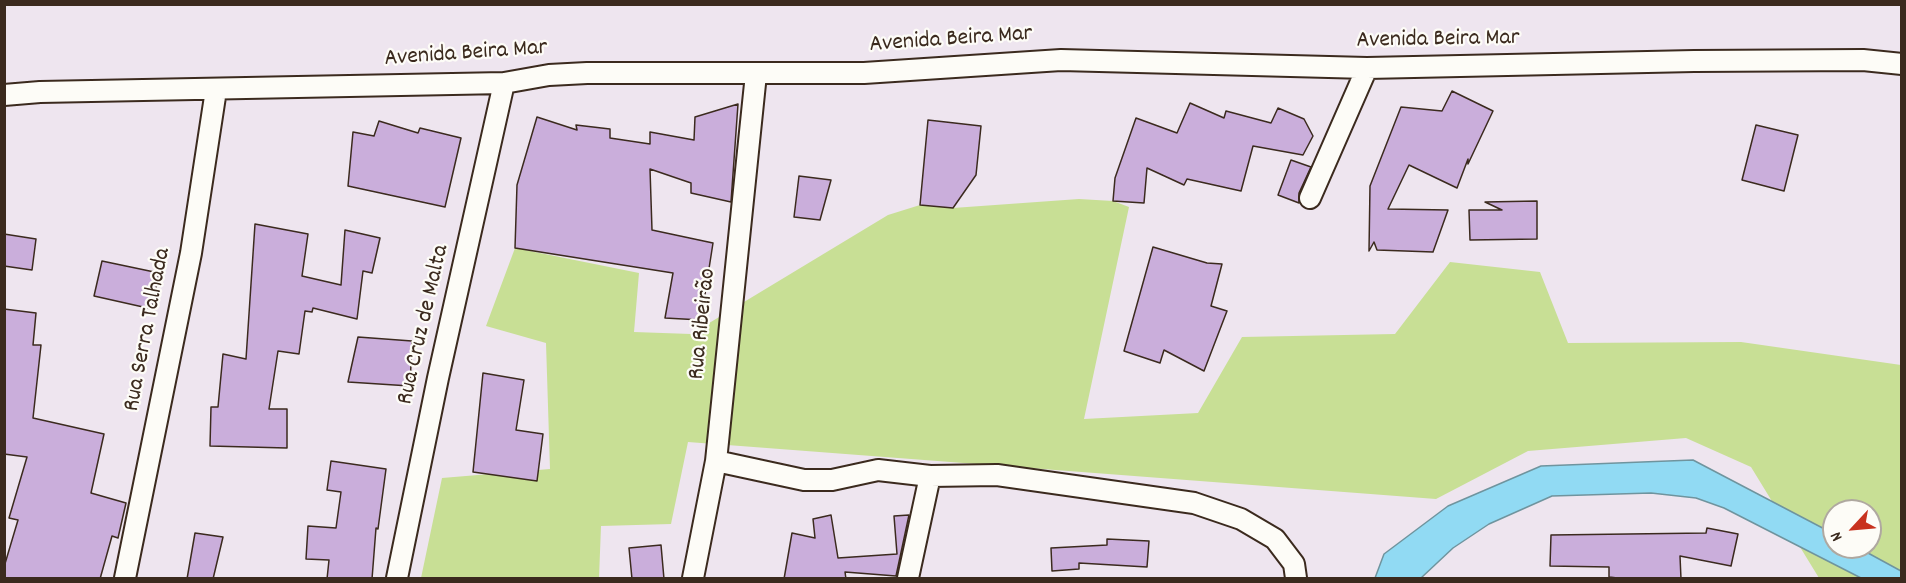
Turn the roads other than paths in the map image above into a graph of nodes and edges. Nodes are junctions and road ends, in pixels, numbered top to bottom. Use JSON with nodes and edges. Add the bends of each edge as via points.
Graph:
{"nodes":[{"id":1,"x":1902,"y":64,"type":"edge"},
{"id":2,"x":1367,"y":68,"type":"junction"},
{"id":3,"x":756,"y":74,"type":"junction"},
{"id":4,"x":504,"y":83,"type":"junction"},
{"id":5,"x":216,"y":90,"type":"junction"},
{"id":6,"x":4,"y":95,"type":"edge"},
{"id":7,"x":1310,"y":198,"type":"dead end"},
{"id":8,"x":716,"y":461,"type":"junction"},
{"id":9,"x":930,"y":476,"type":"junction"},
{"id":10,"x":125,"y":579,"type":"edge"},
{"id":11,"x":397,"y":579,"type":"edge"},
{"id":12,"x":693,"y":579,"type":"edge"},
{"id":13,"x":908,"y":579,"type":"edge"},
{"id":14,"x":1296,"y":579,"type":"edge"}],
"edges":[{"from":1,"to":2,"type":"street","name":"Avenida Beira Mar","via":[[1863,60],[1694,61]]},
{"from":2,"to":3,"type":"street","name":"Avenida Beira Mar","via":[[1061,60],[936,69]]},
{"from":2,"to":7,"type":"street"},
{"from":3,"to":4,"type":"street","name":"Avenida Beira Mar","via":[[587,73]]},
{"from":3,"to":8,"type":"street","name":"Rua Ribeirão"},
{"from":4,"to":5,"type":"street","name":"Avenida Beira Mar"},
{"from":4,"to":11,"type":"street","name":"Rua Cruz de Malta"},
{"from":5,"to":6,"type":"street","name":"Avenida Beira Mar"},
{"from":5,"to":10,"type":"street","name":"Rua Serra Talhada","via":[[189,264]]},
{"from":8,"to":9,"type":"street","via":[[804,480],[832,480],[879,470]]},
{"from":8,"to":12,"type":"street","name":"Rua Ribeirão"},
{"from":9,"to":13,"type":"street"},
{"from":9,"to":14,"type":"street","via":[[997,475],[1194,503],[1241,519],[1275,539],[1294,564]]}]}
